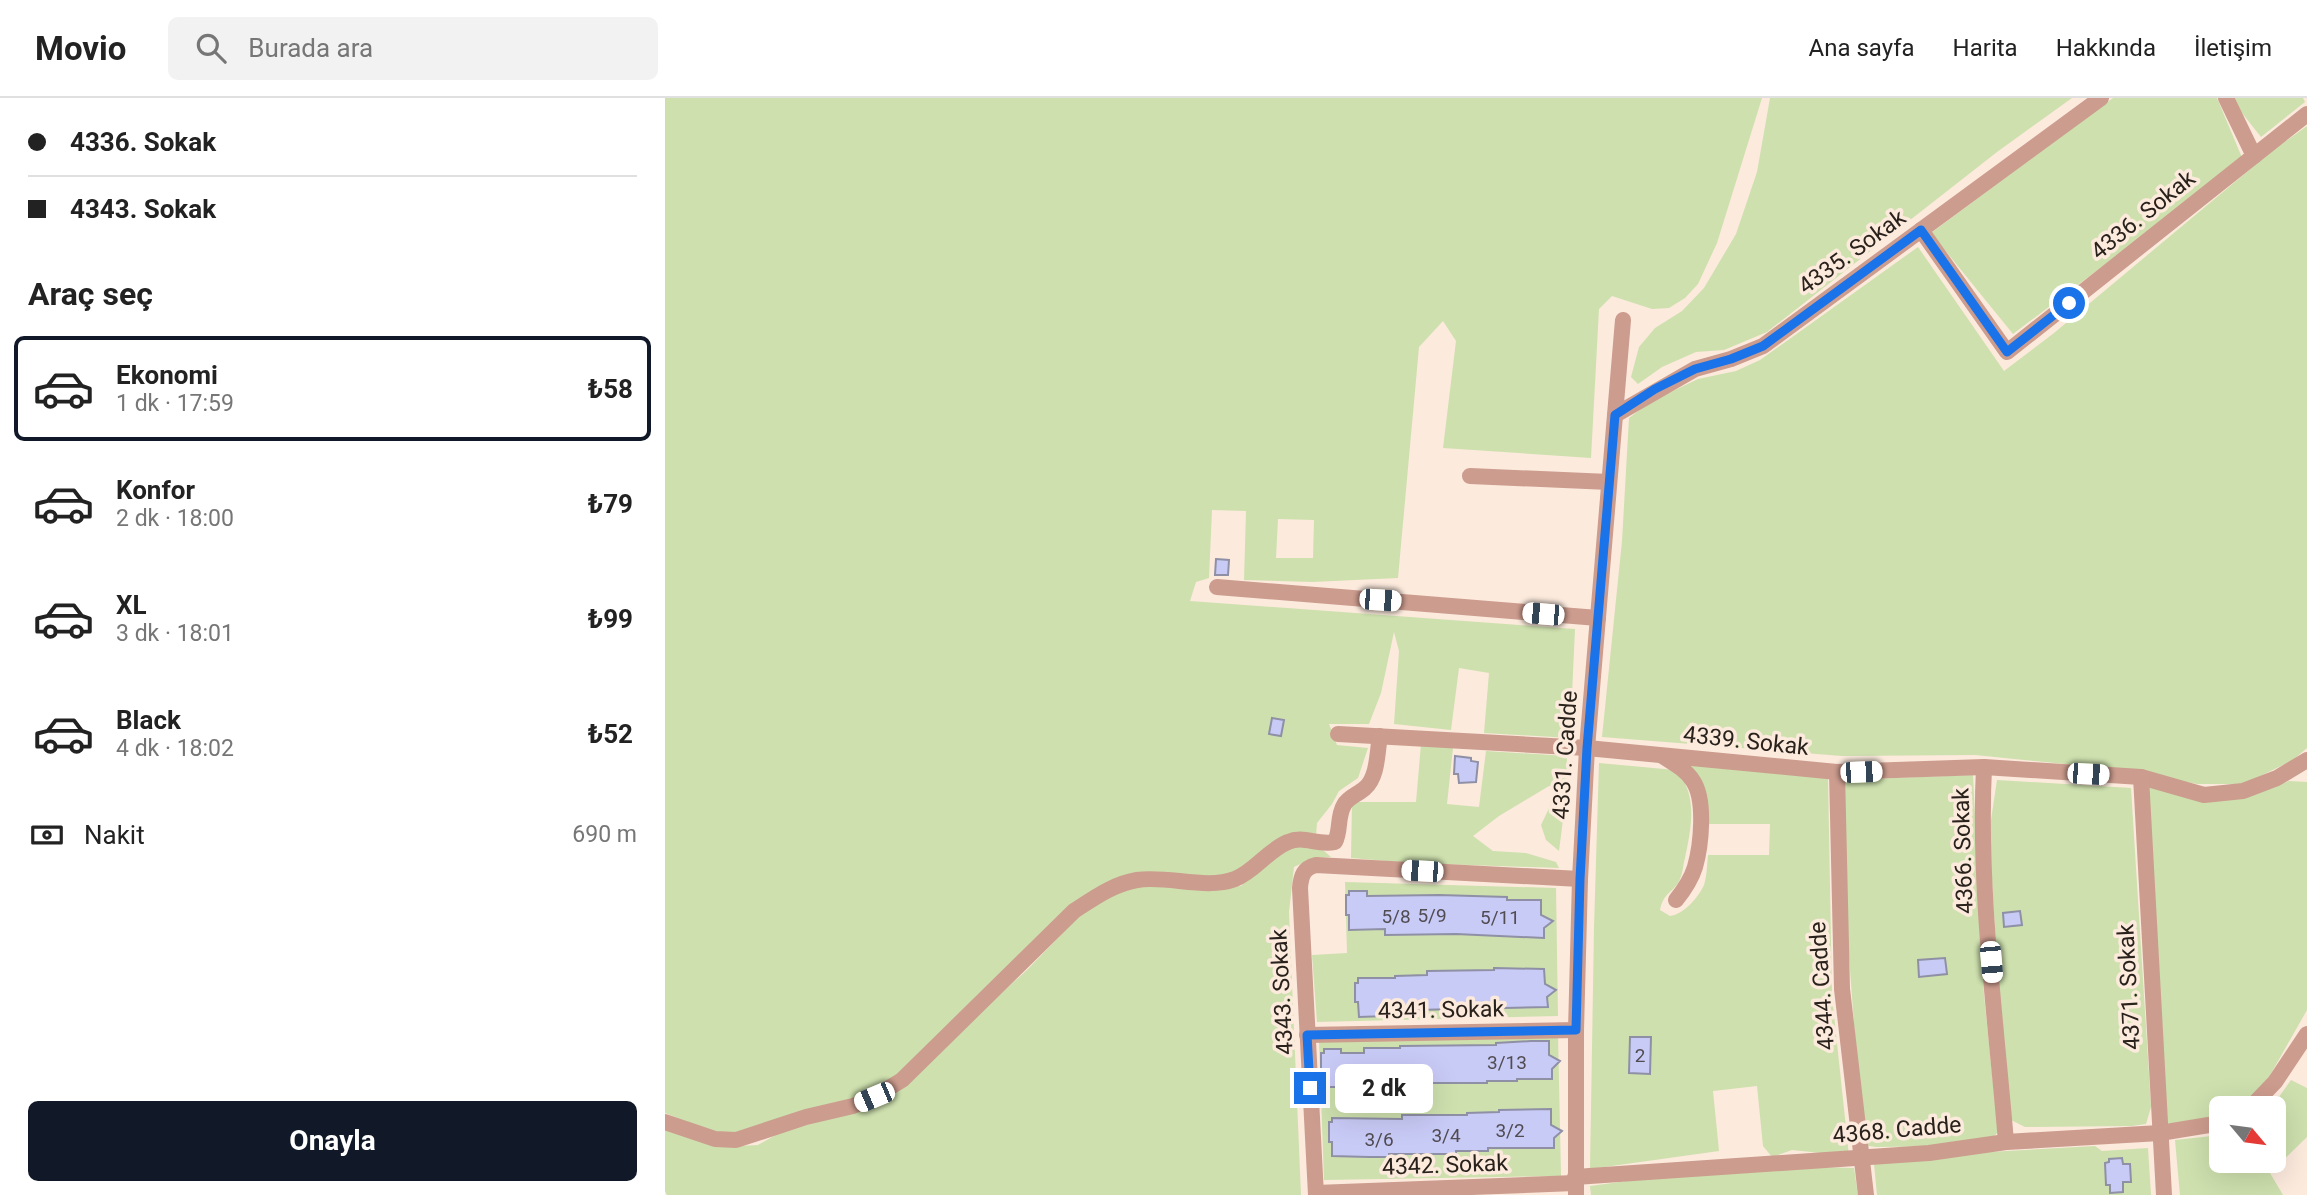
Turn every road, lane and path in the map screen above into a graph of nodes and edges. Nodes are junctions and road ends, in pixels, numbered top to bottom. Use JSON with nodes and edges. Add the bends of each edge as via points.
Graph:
{"nodes":[{"id":1,"x":2101,"y":98,"type":"edge"},
{"id":2,"x":2227,"y":98,"type":"edge"},
{"id":3,"x":2307,"y":114,"type":"edge"},
{"id":4,"x":2254,"y":156,"type":"junction"},
{"id":5,"x":1921,"y":230,"type":"junction"},
{"id":6,"x":1623,"y":320,"type":"dead end"},
{"id":7,"x":1615,"y":415,"type":"junction"},
{"id":8,"x":1469,"y":476,"type":"dead end"},
{"id":9,"x":1609,"y":482,"type":"junction"},
{"id":10,"x":1217,"y":587,"type":"dead end"},
{"id":11,"x":1598,"y":618,"type":"junction"},
{"id":12,"x":1338,"y":734,"type":"dead end"},
{"id":13,"x":1380,"y":736,"type":"junction"},
{"id":14,"x":1587,"y":748,"type":"junction"},
{"id":15,"x":1662,"y":755,"type":"junction"},
{"id":16,"x":2306,"y":764,"type":"edge"},
{"id":17,"x":1984,"y":768,"type":"junction"},
{"id":18,"x":1837,"y":772,"type":"junction"},
{"id":19,"x":2141,"y":777,"type":"junction"},
{"id":20,"x":1580,"y":879,"type":"junction"},
{"id":21,"x":1676,"y":900,"type":"dead end"},
{"id":22,"x":1576,"y":1030,"type":"junction"},
{"id":23,"x":2307,"y":1034,"type":"edge"},
{"id":24,"x":1307,"y":1035,"type":"junction"},
{"id":25,"x":2262,"y":1096,"type":"edge"},
{"id":26,"x":665,"y":1122,"type":"edge"},
{"id":27,"x":2209,"y":1125,"type":"edge"},
{"id":28,"x":2160,"y":1133,"type":"junction"},
{"id":29,"x":2006,"y":1142,"type":"junction"},
{"id":30,"x":1861,"y":1157,"type":"junction"},
{"id":31,"x":1576,"y":1185,"type":"edge"},
{"id":32,"x":1316,"y":1194,"type":"edge"},
{"id":33,"x":1865,"y":1195,"type":"edge"},
{"id":34,"x":2164,"y":1195,"type":"edge"}],
"edges":[{"from":1,"to":5,"type":"street","name":"4335. Sokak"},
{"from":2,"to":4,"type":"street"},
{"from":3,"to":4,"type":"street","name":"4336. Sokak"},
{"from":4,"to":5,"type":"street","name":"4336. Sokak","via":[[2007,352]]},
{"from":5,"to":7,"type":"street","name":"4335. Sokak","via":[[1763,346],[1695,369]]},
{"from":6,"to":7,"type":"street","name":"4331. Cadde"},
{"from":7,"to":9,"type":"street","name":"4331. Cadde"},
{"from":8,"to":9,"type":"street"},
{"from":9,"to":11,"type":"street","name":"4331. Cadde"},
{"from":10,"to":11,"type":"street"},
{"from":11,"to":14,"type":"street","name":"4331. Cadde"},
{"from":12,"to":13,"type":"street","name":"4339. Sokak"},
{"from":13,"to":14,"type":"street","name":"4339. Sokak"},
{"from":13,"to":26,"type":"street","via":[[1373,774],[1367,787],[1345,802],[1335,842],[1322,845],[1291,840],[1235,879],[1217,883],[1140,879],[1099,895],[1075,911],[902,1080],[874,1097],[736,1140],[715,1139]]},
{"from":14,"to":15,"type":"street","name":"4339. Sokak"},
{"from":14,"to":20,"type":"street","name":"4331. Cadde"},
{"from":15,"to":18,"type":"street","name":"4339. Sokak"},
{"from":15,"to":21,"type":"street","via":[[1685,770],[1700,798],[1696,864]]},
{"from":16,"to":19,"type":"street","name":"4339. Sokak","via":[[2243,792],[2204,795]]},
{"from":17,"to":18,"type":"street","name":"4339. Sokak"},
{"from":17,"to":19,"type":"street","name":"4339. Sokak"},
{"from":17,"to":29,"type":"street","name":"4366. Sokak","via":[[1987,910]]},
{"from":18,"to":30,"type":"street","name":"4344. Cadde","via":[[1842,989]]},
{"from":19,"to":28,"type":"street","name":"4371. Sokak"},
{"from":20,"to":22,"type":"street","name":"4331. Cadde"},
{"from":20,"to":24,"type":"street","name":"4343. Sokak","via":[[1308,867],[1300,888]]},
{"from":22,"to":24,"type":"street","name":"4341. Sokak"},
{"from":22,"to":31,"type":"street","name":"4331. Cadde"},
{"from":23,"to":25,"type":"street"},
{"from":24,"to":32,"type":"street","name":"4343. Sokak"},
{"from":27,"to":28,"type":"street","name":"4368. Cadde"},
{"from":28,"to":29,"type":"street","name":"4368. Cadde"},
{"from":28,"to":34,"type":"street","name":"4371. Sokak"},
{"from":29,"to":30,"type":"street","name":"4368. Cadde"},
{"from":30,"to":31,"type":"street","name":"4368. Cadde"},
{"from":30,"to":33,"type":"street","name":"4344. Cadde"},
{"from":31,"to":32,"type":"street","name":"4342. Sokak"}]}
